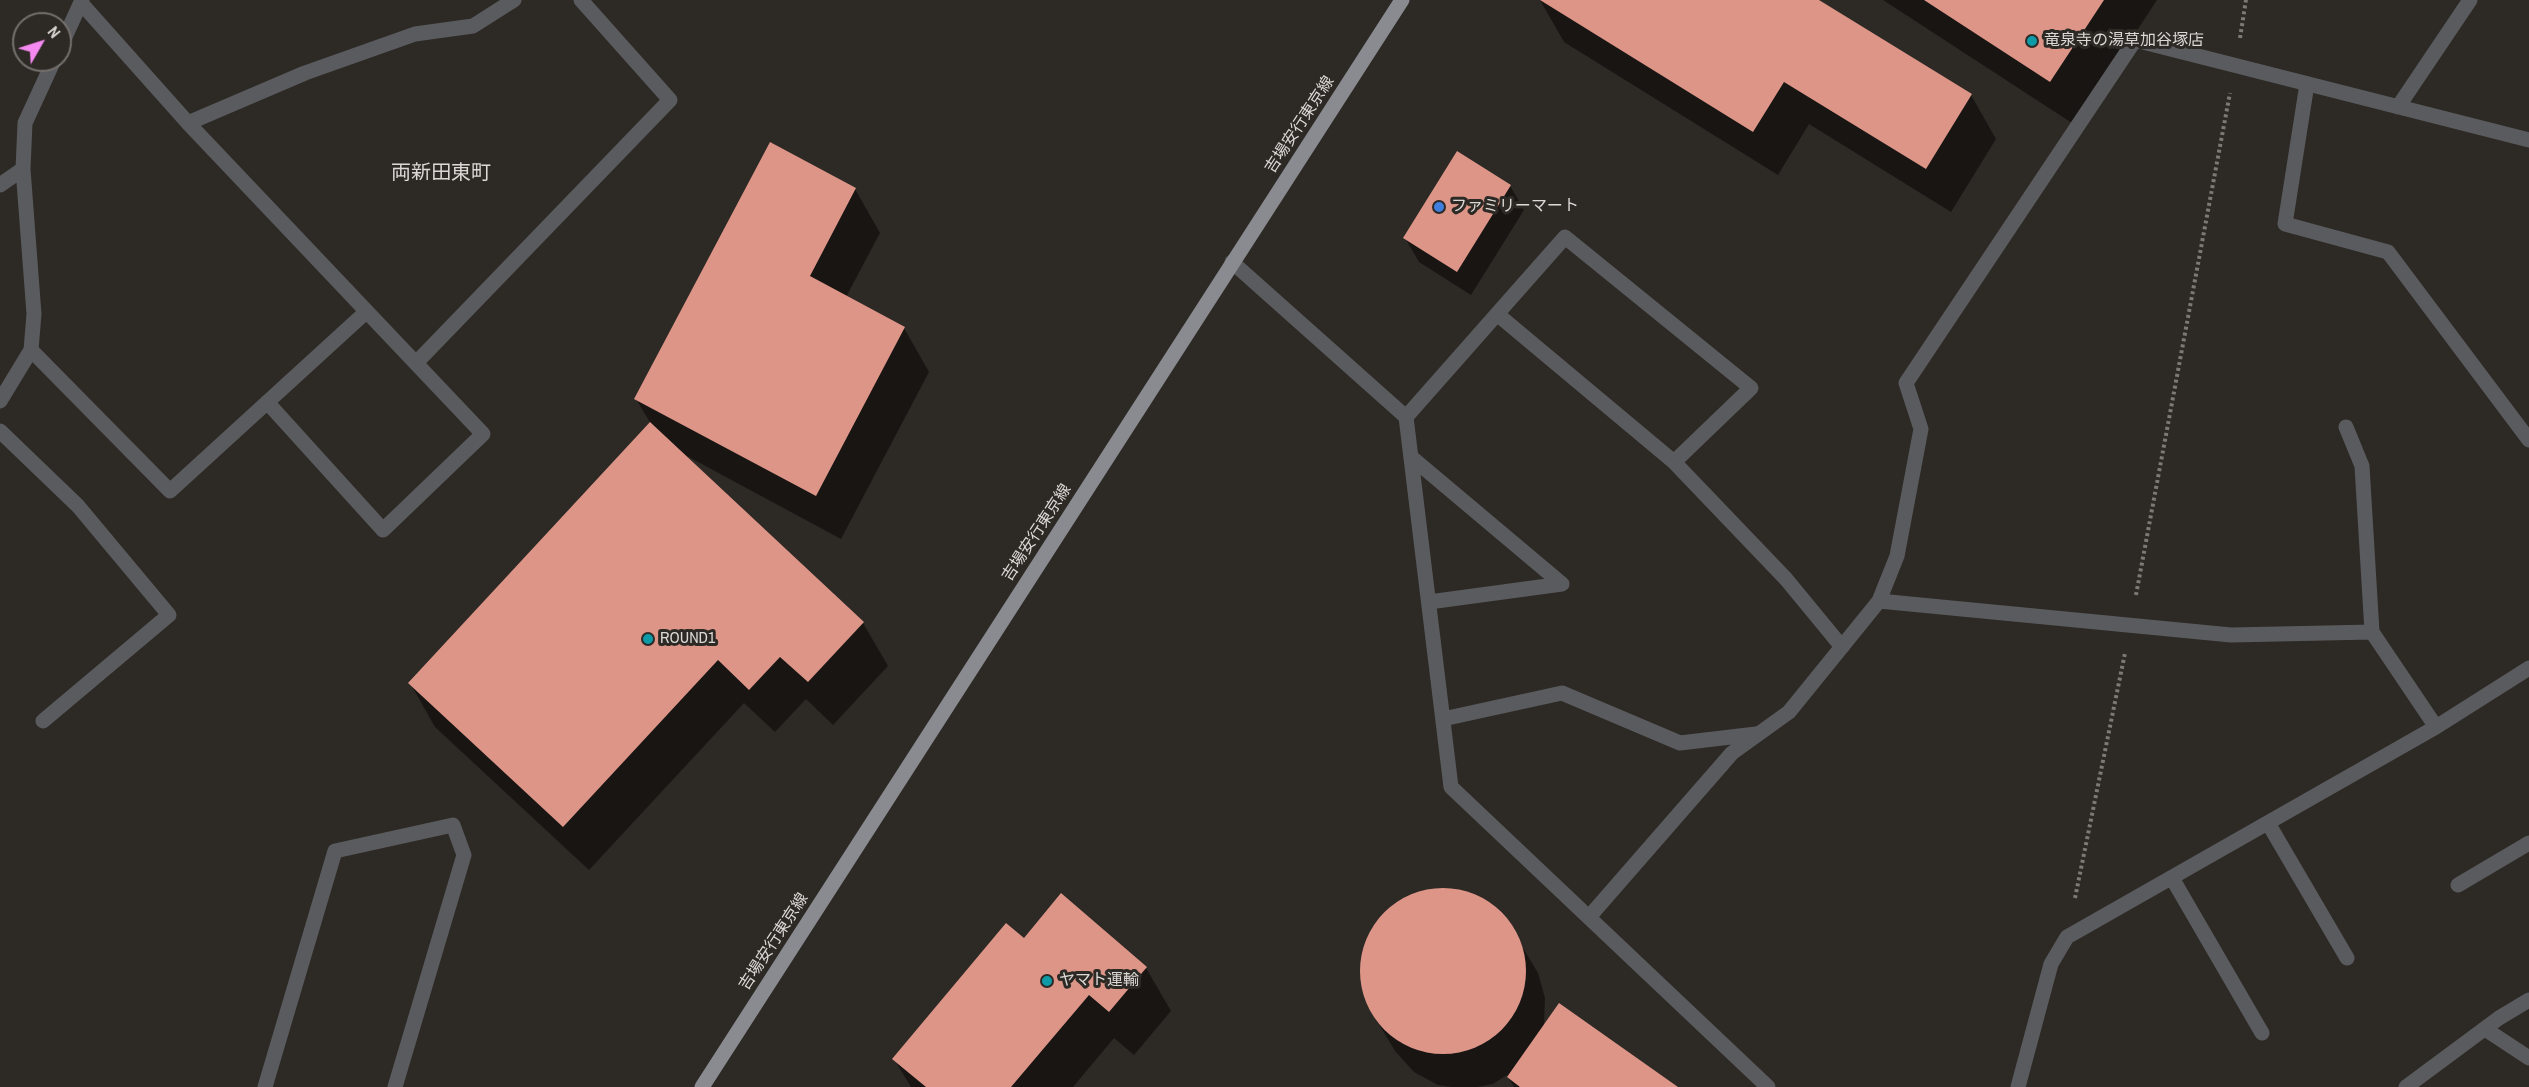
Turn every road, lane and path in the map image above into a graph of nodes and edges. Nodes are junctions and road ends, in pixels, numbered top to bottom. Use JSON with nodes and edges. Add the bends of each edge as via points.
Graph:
{"nodes":[{"id":1,"x":514,"y":0,"type":"edge"},
{"id":2,"x":580,"y":0,"type":"edge"},
{"id":3,"x":1402,"y":0,"type":"edge"},
{"id":4,"x":2246,"y":0,"type":"edge"},
{"id":5,"x":2470,"y":0,"type":"edge"},
{"id":6,"x":82,"y":2,"type":"edge"},
{"id":7,"x":72,"y":23,"type":"edge"},
{"id":8,"x":2235,"y":66,"type":"junction"},
{"id":9,"x":48,"y":72,"type":"edge"},
{"id":10,"x":2307,"y":84,"type":"junction"},
{"id":11,"x":2398,"y":107,"type":"junction"},
{"id":12,"x":188,"y":123,"type":"junction"},
{"id":13,"x":2529,"y":140,"type":"edge"},
{"id":14,"x":23,"y":169,"type":"junction"},
{"id":15,"x":0,"y":185,"type":"edge"},
{"id":16,"x":1232,"y":262,"type":"junction"},
{"id":17,"x":366,"y":312,"type":"junction"},
{"id":18,"x":1497,"y":314,"type":"junction"},
{"id":19,"x":31,"y":350,"type":"junction"},
{"id":20,"x":416,"y":363,"type":"junction"},
{"id":21,"x":0,"y":401,"type":"edge"},
{"id":22,"x":267,"y":402,"type":"junction"},
{"id":23,"x":1406,"y":417,"type":"junction"},
{"id":24,"x":2346,"y":427,"type":"dead end"},
{"id":25,"x":0,"y":431,"type":"edge"},
{"id":26,"x":2529,"y":440,"type":"edge"},
{"id":27,"x":1411,"y":457,"type":"junction"},
{"id":28,"x":1674,"y":462,"type":"junction"},
{"id":29,"x":1879,"y":601,"type":"junction"},
{"id":30,"x":1429,"y":602,"type":"junction"},
{"id":31,"x":2131,"y":623,"type":"junction"},
{"id":32,"x":2372,"y":632,"type":"junction"},
{"id":33,"x":1842,"y":647,"type":"junction"},
{"id":34,"x":2529,"y":668,"type":"edge"},
{"id":35,"x":1443,"y":719,"type":"junction"},
{"id":36,"x":43,"y":722,"type":"dead end"},
{"id":37,"x":2436,"y":727,"type":"junction"},
{"id":38,"x":1759,"y":734,"type":"junction"},
{"id":39,"x":2268,"y":823,"type":"junction"},
{"id":40,"x":2529,"y":843,"type":"edge"},
{"id":41,"x":2172,"y":878,"type":"junction"},
{"id":42,"x":2458,"y":885,"type":"dead end"},
{"id":43,"x":1588,"y":917,"type":"junction"},
{"id":44,"x":2067,"y":937,"type":"junction"},
{"id":45,"x":2347,"y":958,"type":"dead end"},
{"id":46,"x":2529,"y":1000,"type":"edge"},
{"id":47,"x":2485,"y":1029,"type":"junction"},
{"id":48,"x":2262,"y":1033,"type":"dead end"},
{"id":49,"x":2529,"y":1058,"type":"edge"},
{"id":50,"x":265,"y":1087,"type":"edge"},
{"id":51,"x":395,"y":1087,"type":"edge"},
{"id":52,"x":702,"y":1087,"type":"edge"},
{"id":53,"x":1768,"y":1087,"type":"edge"},
{"id":54,"x":2018,"y":1087,"type":"edge"},
{"id":55,"x":2406,"y":1087,"type":"edge"}],
"edges":[{"from":1,"to":12,"type":"street","via":[[473,26],[415,34],[305,73]]},
{"from":2,"to":20,"type":"street","via":[[670,100]]},
{"from":3,"to":16,"type":"main road","name":"吉場安行東京線"},
{"from":4,"to":8,"type":"path"},
{"from":5,"to":11,"type":"street"},
{"from":6,"to":7,"type":"street"},
{"from":6,"to":12,"type":"street"},
{"from":8,"to":10,"type":"street"},
{"from":8,"to":29,"type":"street","via":[[2135,40],[1906,383],[1921,429],[1897,556]]},
{"from":8,"to":31,"type":"path"},
{"from":9,"to":14,"type":"street","via":[[25,123]]},
{"from":10,"to":11,"type":"street"},
{"from":10,"to":26,"type":"street","via":[[2285,224],[2388,252]]},
{"from":11,"to":13,"type":"street"},
{"from":12,"to":17,"type":"street"},
{"from":14,"to":15,"type":"street"},
{"from":14,"to":19,"type":"street","via":[[34,314]]},
{"from":16,"to":23,"type":"street"},
{"from":16,"to":52,"type":"main road","name":"吉場安行東京線"},
{"from":17,"to":20,"type":"street"},
{"from":17,"to":22,"type":"street"},
{"from":18,"to":23,"type":"street"},
{"from":18,"to":28,"type":"street"},
{"from":18,"to":28,"type":"street","via":[[1565,237],[1751,388]]},
{"from":19,"to":21,"type":"street"},
{"from":19,"to":22,"type":"street","via":[[170,491]]},
{"from":20,"to":22,"type":"street","via":[[483,434],[383,530]]},
{"from":23,"to":27,"type":"street"},
{"from":24,"to":32,"type":"street","via":[[2362,466]]},
{"from":25,"to":36,"type":"street","via":[[78,506],[170,615]]},
{"from":27,"to":30,"type":"street"},
{"from":27,"to":30,"type":"street","via":[[1562,584]]},
{"from":28,"to":33,"type":"street","via":[[1786,579]]},
{"from":29,"to":31,"type":"street"},
{"from":29,"to":33,"type":"street"},
{"from":30,"to":35,"type":"street"},
{"from":31,"to":32,"type":"street","via":[[2230,635]]},
{"from":31,"to":44,"type":"path"},
{"from":32,"to":37,"type":"street"},
{"from":33,"to":38,"type":"street","via":[[1790,712]]},
{"from":34,"to":37,"type":"street"},
{"from":35,"to":38,"type":"street","via":[[1562,693],[1680,743]]},
{"from":35,"to":43,"type":"street","via":[[1451,787]]},
{"from":37,"to":39,"type":"street"},
{"from":38,"to":43,"type":"street","via":[[1732,753]]},
{"from":39,"to":41,"type":"street"},
{"from":39,"to":45,"type":"street"},
{"from":40,"to":42,"type":"street"},
{"from":41,"to":44,"type":"street"},
{"from":41,"to":48,"type":"street"},
{"from":43,"to":53,"type":"street"},
{"from":44,"to":54,"type":"street","via":[[2051,964]]},
{"from":46,"to":47,"type":"street"},
{"from":47,"to":49,"type":"street"},
{"from":47,"to":55,"type":"street"},
{"from":50,"to":51,"type":"street","via":[[335,851],[453,825],[464,855]]}]}
